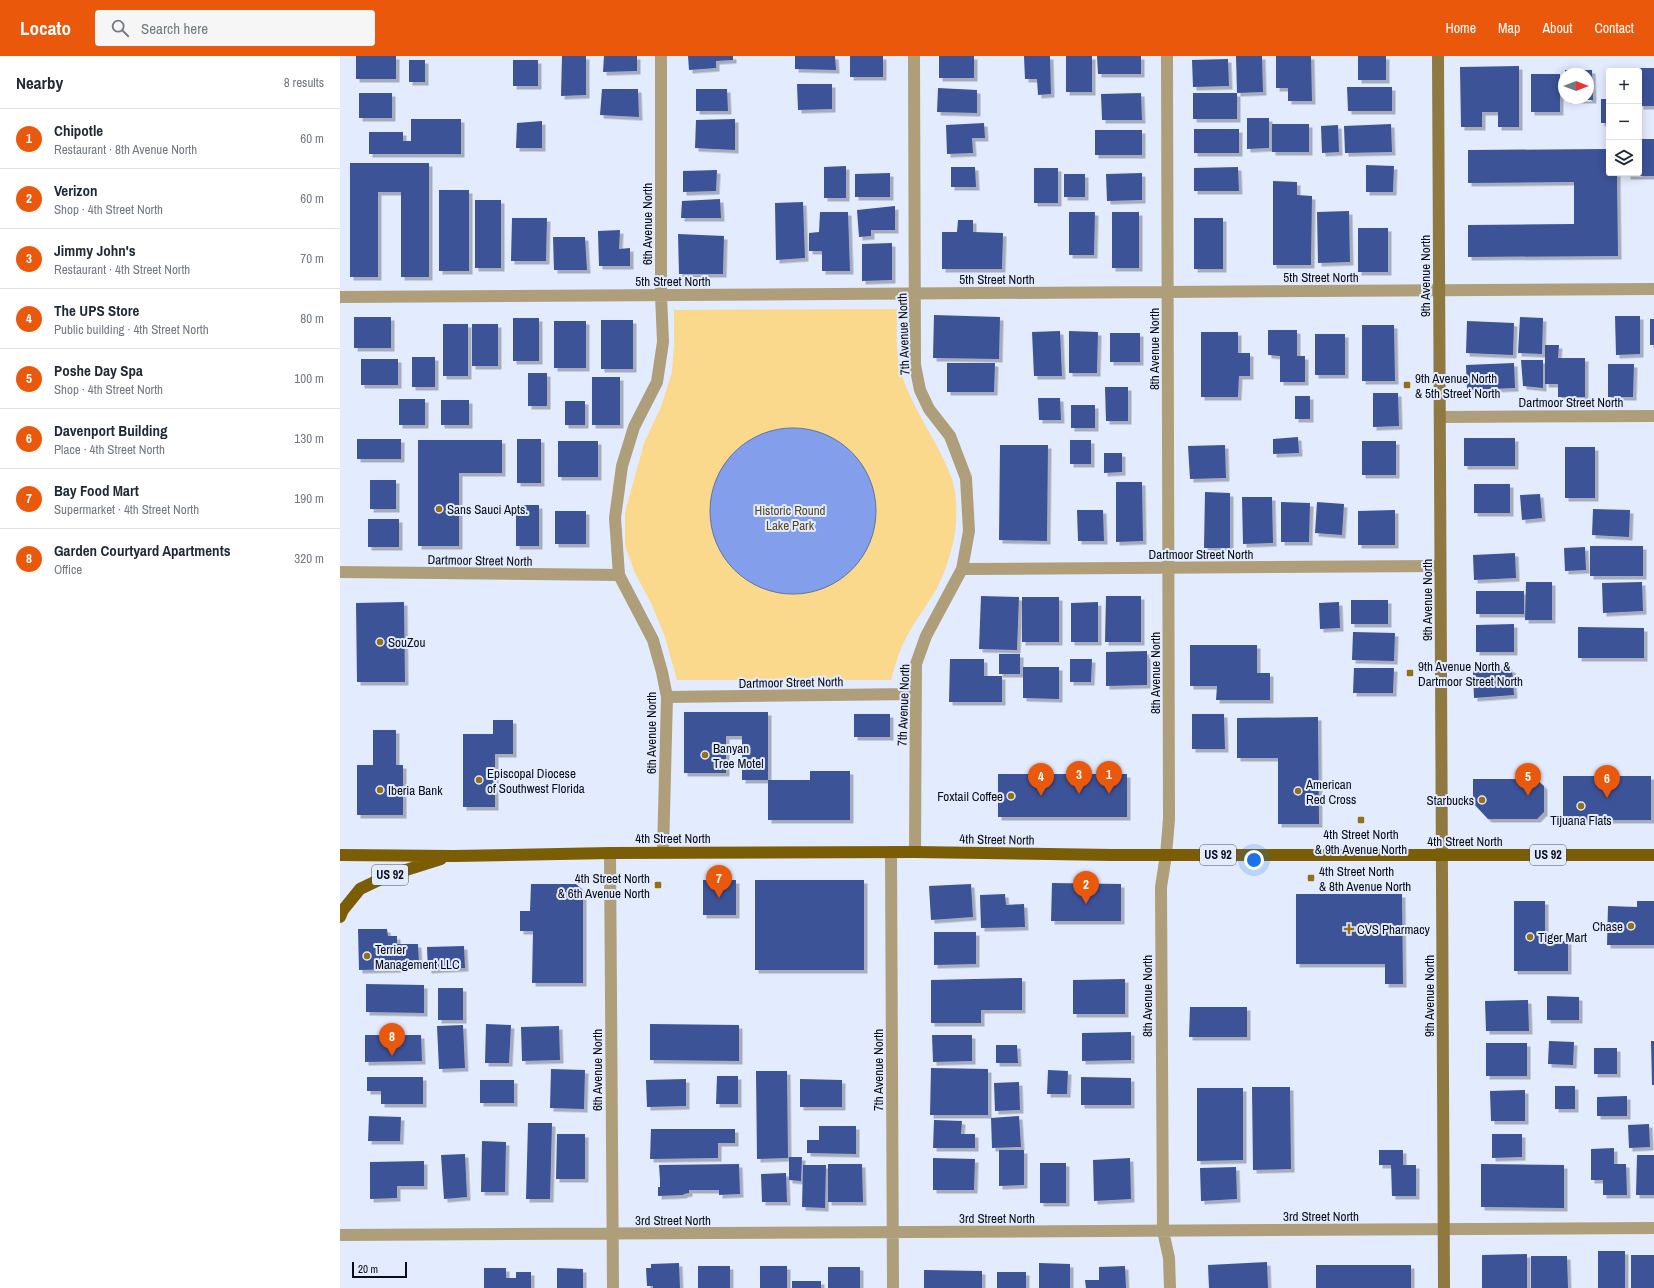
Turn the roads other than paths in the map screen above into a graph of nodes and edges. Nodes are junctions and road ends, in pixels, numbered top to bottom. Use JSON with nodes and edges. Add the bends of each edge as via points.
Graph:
{"nodes":[{"id":1,"x":661,"y":56,"type":"edge"},
{"id":2,"x":914,"y":56,"type":"edge"},
{"id":3,"x":1167,"y":56,"type":"edge"},
{"id":4,"x":1438,"y":56,"type":"edge"},
{"id":5,"x":1654,"y":289,"type":"edge"},
{"id":6,"x":1439,"y":290,"type":"junction"},
{"id":7,"x":1168,"y":292,"type":"junction"},
{"id":8,"x":915,"y":293,"type":"junction"},
{"id":9,"x":662,"y":295,"type":"junction"},
{"id":10,"x":340,"y":296,"type":"edge"},
{"id":11,"x":1654,"y":416,"type":"edge"},
{"id":12,"x":1440,"y":417,"type":"junction"},
{"id":13,"x":1440,"y":566,"type":"junction"},
{"id":14,"x":1168,"y":568,"type":"junction"},
{"id":15,"x":962,"y":569,"type":"junction"},
{"id":16,"x":340,"y":572,"type":"edge"},
{"id":17,"x":619,"y":575,"type":"junction"},
{"id":18,"x":915,"y":694,"type":"junction"},
{"id":19,"x":667,"y":697,"type":"junction"},
{"id":20,"x":663,"y":852,"type":"junction"},
{"id":21,"x":891,"y":852,"type":"junction"},
{"id":22,"x":915,"y":852,"type":"junction"},
{"id":23,"x":610,"y":853,"type":"junction"},
{"id":24,"x":340,"y":855,"type":"edge"},
{"id":25,"x":1166,"y":855,"type":"junction"},
{"id":26,"x":1442,"y":855,"type":"junction"},
{"id":27,"x":1654,"y":855,"type":"edge"},
{"id":28,"x":454,"y":856,"type":"junction"},
{"id":29,"x":340,"y":917,"type":"edge"},
{"id":30,"x":1654,"y":1228,"type":"edge"},
{"id":31,"x":1444,"y":1229,"type":"junction"},
{"id":32,"x":1163,"y":1231,"type":"junction"},
{"id":33,"x":893,"y":1232,"type":"junction"},
{"id":34,"x":612,"y":1234,"type":"junction"},
{"id":35,"x":340,"y":1236,"type":"edge"},
{"id":36,"x":613,"y":1288,"type":"edge"},
{"id":37,"x":893,"y":1288,"type":"edge"},
{"id":38,"x":1170,"y":1288,"type":"edge"},
{"id":39,"x":1444,"y":1288,"type":"edge"}],
"edges":[{"from":1,"to":9,"type":"street","name":"6th Avenue North"},
{"from":2,"to":8,"type":"street","name":"7th Avenue North"},
{"from":3,"to":7,"type":"street","name":"8th Avenue North"},
{"from":4,"to":6,"type":"street","name":"9th Avenue North"},
{"from":5,"to":6,"type":"street","name":"5th Street North"},
{"from":6,"to":7,"type":"street","name":"5th Street North"},
{"from":6,"to":12,"type":"street","name":"9th Avenue North"},
{"from":7,"to":8,"type":"street","name":"5th Street North"},
{"from":7,"to":14,"type":"street","name":"8th Avenue North"},
{"from":8,"to":9,"type":"street","name":"5th Street North"},
{"from":8,"to":15,"type":"street","name":"7th Avenue North","via":[[915,366],[920,390],[929,409],[950,436],[966,478],[968,531]]},
{"from":9,"to":10,"type":"street","name":"5th Street North"},
{"from":9,"to":17,"type":"street","name":"6th Avenue North","via":[[663,342],[657,382],[634,427],[622,466],[615,518]]},
{"from":11,"to":12,"type":"street","name":"Dartmoor Street North"},
{"from":12,"to":13,"type":"street","name":"9th Avenue North"},
{"from":13,"to":14,"type":"street","name":"Dartmoor Street North"},
{"from":13,"to":26,"type":"street","name":"9th Avenue North"},
{"from":14,"to":15,"type":"street","name":"Dartmoor Street North"},
{"from":14,"to":25,"type":"street","name":"8th Avenue North","via":[[1169,819]]},
{"from":15,"to":18,"type":"street","name":"7th Avenue North","via":[[926,636],[916,664]]},
{"from":16,"to":17,"type":"street","name":"Dartmoor Street North"},
{"from":17,"to":19,"type":"street","name":"6th Avenue North","via":[[653,640]]},
{"from":18,"to":19,"type":"street","name":"Dartmoor Street North"},
{"from":18,"to":22,"type":"street","name":"7th Avenue North"},
{"from":19,"to":20,"type":"street","name":"6th Avenue North"},
{"from":20,"to":21,"type":"main road","name":"4th Street North","number":"US 92"},
{"from":20,"to":23,"type":"main road","name":"4th Street North","number":"US 92"},
{"from":21,"to":22,"type":"main road","name":"4th Street North","number":"US 92"},
{"from":21,"to":33,"type":"street","name":"7th Avenue North"},
{"from":22,"to":25,"type":"main road","name":"4th Street North","number":"US 92"},
{"from":23,"to":28,"type":"main road","name":"4th Street North","number":"US 92"},
{"from":23,"to":34,"type":"street","name":"6th Avenue North"},
{"from":24,"to":28,"type":"main road","name":"4th Street North","number":"US 92"},
{"from":25,"to":26,"type":"main road","name":"4th Street North","number":"US 92"},
{"from":25,"to":32,"type":"street","name":"8th Avenue North","via":[[1161,887]]},
{"from":26,"to":27,"type":"main road","name":"4th Street North","number":"US 92"},
{"from":26,"to":31,"type":"street","name":"9th Avenue North"},
{"from":28,"to":29,"type":"main road","number":"US 92","via":[[387,876],[360,889]]},
{"from":30,"to":31,"type":"street","name":"3rd Street North"},
{"from":31,"to":32,"type":"street","name":"3rd Street North"},
{"from":31,"to":39,"type":"street","name":"9th Avenue North"},
{"from":32,"to":33,"type":"street","name":"3rd Street North"},
{"from":32,"to":38,"type":"street","name":"8th Avenue North","via":[[1170,1258]]},
{"from":33,"to":34,"type":"street","name":"3rd Street North"},
{"from":33,"to":37,"type":"street","name":"7th Avenue North"},
{"from":34,"to":35,"type":"street","name":"3rd Street North"},
{"from":34,"to":36,"type":"street","name":"6th Avenue North"}]}
